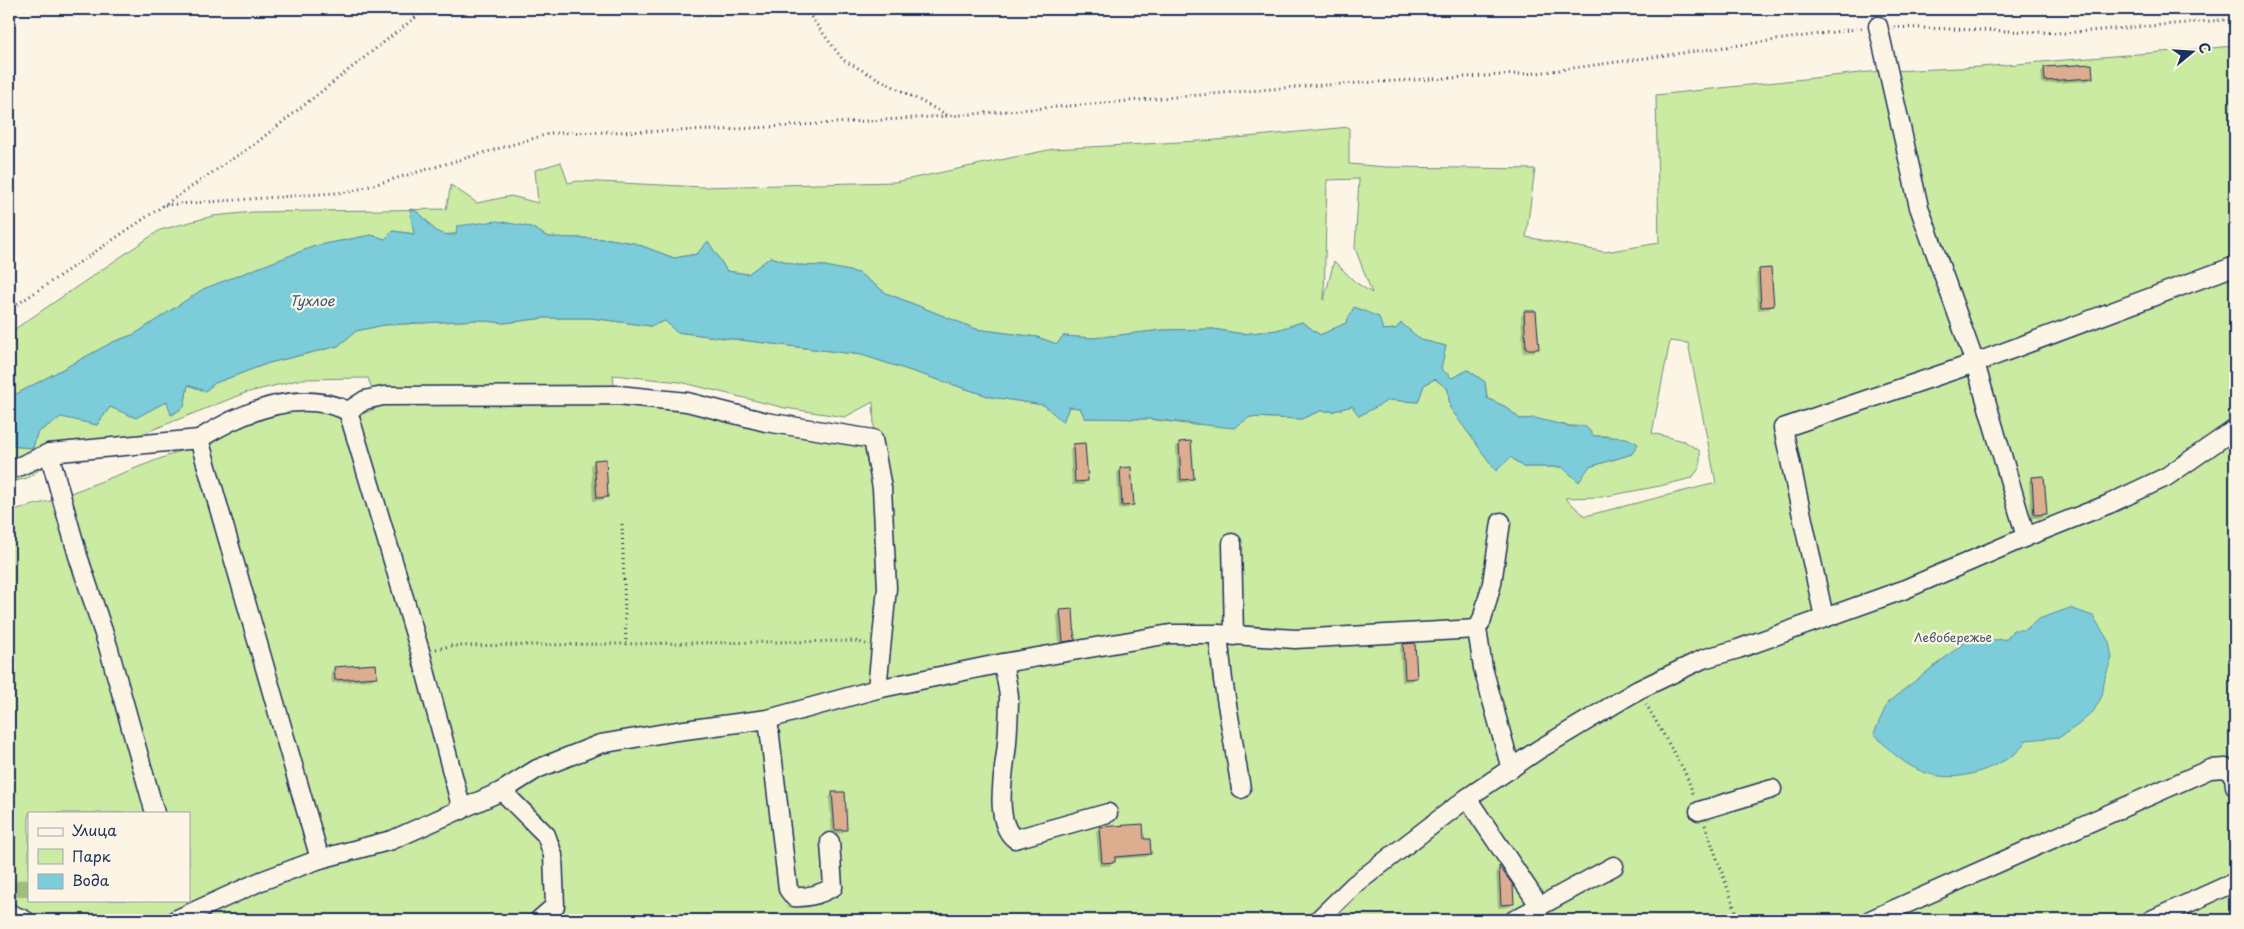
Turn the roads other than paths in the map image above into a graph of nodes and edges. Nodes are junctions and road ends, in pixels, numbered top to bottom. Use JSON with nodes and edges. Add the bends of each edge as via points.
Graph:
{"nodes":[{"id":1,"x":1878,"y":26,"type":"road end"},
{"id":2,"x":2235,"y":266,"type":"edge"},
{"id":3,"x":1975,"y":363,"type":"junction"},
{"id":4,"x":348,"y":411,"type":"junction"},
{"id":5,"x":2235,"y":429,"type":"edge"},
{"id":6,"x":199,"y":439,"type":"junction"},
{"id":7,"x":49,"y":453,"type":"junction"},
{"id":8,"x":9,"y":471,"type":"edge"},
{"id":9,"x":1501,"y":522,"type":"dead end"},
{"id":10,"x":2026,"y":537,"type":"junction"},
{"id":11,"x":1232,"y":543,"type":"dead end"},
{"id":12,"x":1824,"y":617,"type":"junction"},
{"id":13,"x":1478,"y":629,"type":"junction"},
{"id":14,"x":1226,"y":635,"type":"junction"},
{"id":15,"x":1003,"y":663,"type":"junction"},
{"id":16,"x":877,"y":689,"type":"junction"},
{"id":17,"x":768,"y":719,"type":"junction"},
{"id":18,"x":1511,"y":769,"type":"junction"},
{"id":19,"x":2235,"y":786,"type":"edge"},
{"id":20,"x":1241,"y":789,"type":"dead end"},
{"id":21,"x":1772,"y":790,"type":"dead end"},
{"id":22,"x":502,"y":791,"type":"junction"},
{"id":23,"x":1467,"y":798,"type":"junction"},
{"id":24,"x":462,"y":810,"type":"junction"},
{"id":25,"x":1699,"y":811,"type":"dead end"},
{"id":26,"x":155,"y":812,"type":"edge"},
{"id":27,"x":1108,"y":813,"type":"dead end"},
{"id":28,"x":830,"y":842,"type":"dead end"},
{"id":29,"x":320,"y":859,"type":"junction"},
{"id":30,"x":1614,"y":866,"type":"dead end"},
{"id":31,"x":2235,"y":882,"type":"edge"},
{"id":32,"x":1539,"y":905,"type":"junction"},
{"id":33,"x":180,"y":912,"type":"edge"},
{"id":34,"x":9,"y":913,"type":"edge"},
{"id":35,"x":558,"y":913,"type":"edge"},
{"id":36,"x":25,"y":920,"type":"edge"},
{"id":37,"x":539,"y":920,"type":"edge"},
{"id":38,"x":1318,"y":920,"type":"edge"},
{"id":39,"x":1514,"y":920,"type":"edge"},
{"id":40,"x":1870,"y":920,"type":"edge"},
{"id":41,"x":2151,"y":920,"type":"edge"}],
"edges":[{"from":1,"to":3,"type":"lane","via":[[1919,207]]},
{"from":2,"to":3,"type":"lane"},
{"from":3,"to":10,"type":"lane"},
{"from":3,"to":12,"type":"lane","via":[[1783,428]]},
{"from":4,"to":6,"type":"lane","via":[[323,402],[284,404],[229,420]]},
{"from":4,"to":16,"type":"lane","via":[[365,400],[383,396],[618,395],[687,402],[766,422],[873,439],[882,488],[887,588]]},
{"from":4,"to":24,"type":"lane","via":[[420,651]]},
{"from":5,"to":10,"type":"lane","via":[[2166,477]]},
{"from":6,"to":7,"type":"lane"},
{"from":6,"to":29,"type":"lane"},
{"from":7,"to":8,"type":"lane"},
{"from":7,"to":26,"type":"lane"},
{"from":9,"to":13,"type":"lane","via":[[1492,583]]},
{"from":10,"to":12,"type":"lane","via":[[1903,590]]},
{"from":11,"to":14,"type":"lane"},
{"from":12,"to":18,"type":"lane","via":[[1703,659],[1638,690]]},
{"from":13,"to":14,"type":"lane","via":[[1295,639]]},
{"from":13,"to":18,"type":"lane","via":[[1483,668]]},
{"from":14,"to":15,"type":"lane","via":[[1170,634]]},
{"from":14,"to":20,"type":"lane","via":[[1223,680]]},
{"from":15,"to":16,"type":"lane"},
{"from":15,"to":27,"type":"lane","via":[[1009,696],[1007,744],[1001,778],[1003,814],[1008,833],[1015,839]]},
{"from":16,"to":17,"type":"lane"},
{"from":17,"to":22,"type":"lane","via":[[600,744],[537,769]]},
{"from":17,"to":28,"type":"lane","via":[[788,889],[794,897],[804,898],[833,887]]},
{"from":18,"to":23,"type":"lane"},
{"from":19,"to":40,"type":"lane","via":[[2234,776],[2226,768],[2210,769]]},
{"from":21,"to":25,"type":"lane"},
{"from":22,"to":24,"type":"lane"},
{"from":22,"to":35,"type":"lane","via":[[546,835],[553,855]]},
{"from":23,"to":32,"type":"lane"},
{"from":23,"to":38,"type":"lane","via":[[1354,885]]},
{"from":24,"to":29,"type":"lane","via":[[392,840]]},
{"from":29,"to":33,"type":"lane"},
{"from":30,"to":32,"type":"lane"},
{"from":31,"to":41,"type":"lane"},
{"from":32,"to":39,"type":"lane"},
{"from":34,"to":36,"type":"lane"},
{"from":35,"to":37,"type":"lane"}]}
